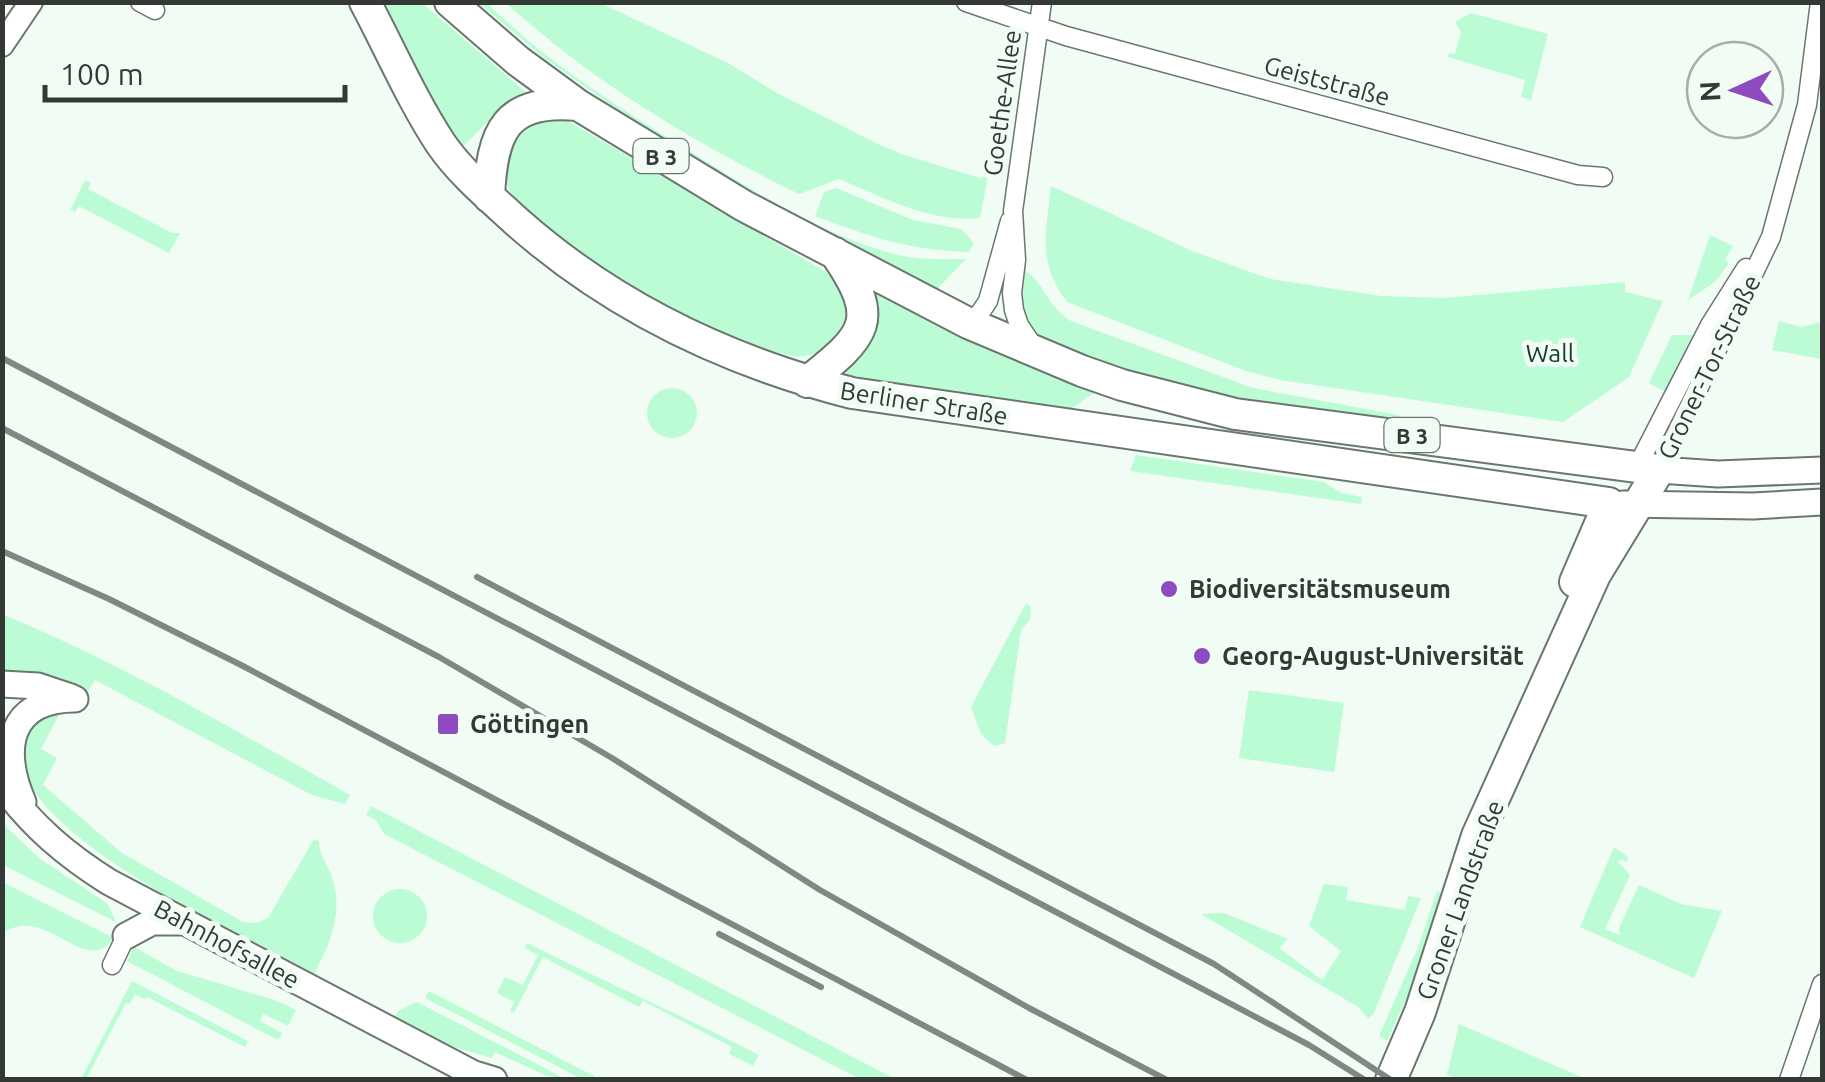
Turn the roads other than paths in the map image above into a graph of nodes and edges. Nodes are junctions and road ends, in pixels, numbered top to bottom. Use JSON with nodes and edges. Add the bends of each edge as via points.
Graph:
{"nodes":[{"id":1,"x":28,"y":2,"type":"edge"},
{"id":2,"x":365,"y":2,"type":"edge"},
{"id":3,"x":450,"y":2,"type":"edge"},
{"id":4,"x":966,"y":2,"type":"edge"},
{"id":5,"x":1042,"y":2,"type":"edge"},
{"id":6,"x":1820,"y":2,"type":"edge"},
{"id":7,"x":1038,"y":28,"type":"junction"},
{"id":8,"x":3,"y":44,"type":"edge"},
{"id":9,"x":578,"y":106,"type":"junction"},
{"id":10,"x":1604,"y":177,"type":"dead end"},
{"id":11,"x":489,"y":197,"type":"junction"},
{"id":12,"x":1013,"y":211,"type":"junction"},
{"id":13,"x":834,"y":251,"type":"junction"},
{"id":14,"x":968,"y":323,"type":"junction"},
{"id":15,"x":1038,"y":353,"type":"junction"},
{"id":16,"x":807,"y":382,"type":"junction"},
{"id":17,"x":1648,"y":468,"type":"junction"},
{"id":18,"x":1822,"y":470,"type":"edge"},
{"id":19,"x":1822,"y":502,"type":"edge"},
{"id":20,"x":1624,"y":504,"type":"junction"},
{"id":21,"x":2,"y":684,"type":"edge"},
{"id":22,"x":2,"y":785,"type":"edge"},
{"id":23,"x":2,"y":810,"type":"edge"},
{"id":24,"x":34,"y":824,"type":"junction"},
{"id":25,"x":109,"y":882,"type":"junction"},
{"id":26,"x":186,"y":922,"type":"junction"},
{"id":27,"x":126,"y":936,"type":"junction"},
{"id":28,"x":112,"y":965,"type":"dead end"},
{"id":29,"x":1822,"y":984,"type":"edge"},
{"id":30,"x":482,"y":1078,"type":"edge"},
{"id":31,"x":1391,"y":1080,"type":"edge"},
{"id":32,"x":1789,"y":1080,"type":"edge"}],
"edges":[{"from":1,"to":8,"type":"street"},
{"from":2,"to":11,"type":"main road","name":"Berliner Straße","number":"B 3","via":[[442,144]]},
{"from":3,"to":9,"type":"main road","number":"B 3"},
{"from":4,"to":7,"type":"street","name":"Geiststraße"},
{"from":5,"to":7,"type":"street","name":"Goethe-Allee"},
{"from":6,"to":17,"type":"street","name":"Groner-Tor-Straße","via":[[1808,105],[1773,226],[1710,324]]},
{"from":7,"to":10,"type":"street","name":"Geiststraße"},
{"from":7,"to":12,"type":"street","name":"Goethe-Allee"},
{"from":9,"to":11,"type":"main road","via":[[530,108],[500,129]]},
{"from":9,"to":13,"type":"main road","number":"B 3","via":[[744,206]]},
{"from":11,"to":16,"type":"main road","name":"Berliner Straße","number":"B 3","via":[[544,246],[637,310],[695,340]]},
{"from":12,"to":14,"type":"street","name":"Goethe-Allee","via":[[988,301]]},
{"from":12,"to":15,"type":"street","name":"Goethe-Allee","via":[[1014,310]]},
{"from":13,"to":14,"type":"main road","number":"B 3"},
{"from":13,"to":16,"type":"main road","via":[[859,292],[861,325],[848,349]]},
{"from":14,"to":15,"type":"main road","number":"B 3"},
{"from":15,"to":17,"type":"main road","number":"B 3","via":[[1122,385],[1236,414]]},
{"from":16,"to":20,"type":"main road","name":"Berliner Straße","number":"B 3","via":[[852,394]]},
{"from":17,"to":18,"type":"main road","via":[[1718,474]]},
{"from":17,"to":20,"type":"main road","name":"Groner-Tor-Straße"},
{"from":19,"to":20,"type":"main road"},
{"from":20,"to":31,"type":"main road","name":"Groner Landstraße","via":[[1477,836]]},
{"from":21,"to":24,"type":"main road","via":[[75,699],[36,708],[11,737],[12,772]]},
{"from":22,"to":24,"type":"main road","name":"Bahnhofsallee"},
{"from":23,"to":24,"type":"main road"},
{"from":24,"to":25,"type":"main road","name":"Bahnhofsallee"},
{"from":25,"to":26,"type":"main road","name":"Bahnhofsallee"},
{"from":25,"to":27,"type":"main road","via":[[126,913]]},
{"from":26,"to":27,"type":"main road","via":[[152,922]]},
{"from":26,"to":30,"type":"main road","name":"Bahnhofsallee"},
{"from":27,"to":28,"type":"street","name":"Bahnhofsallee"},
{"from":29,"to":32,"type":"street"}]}
